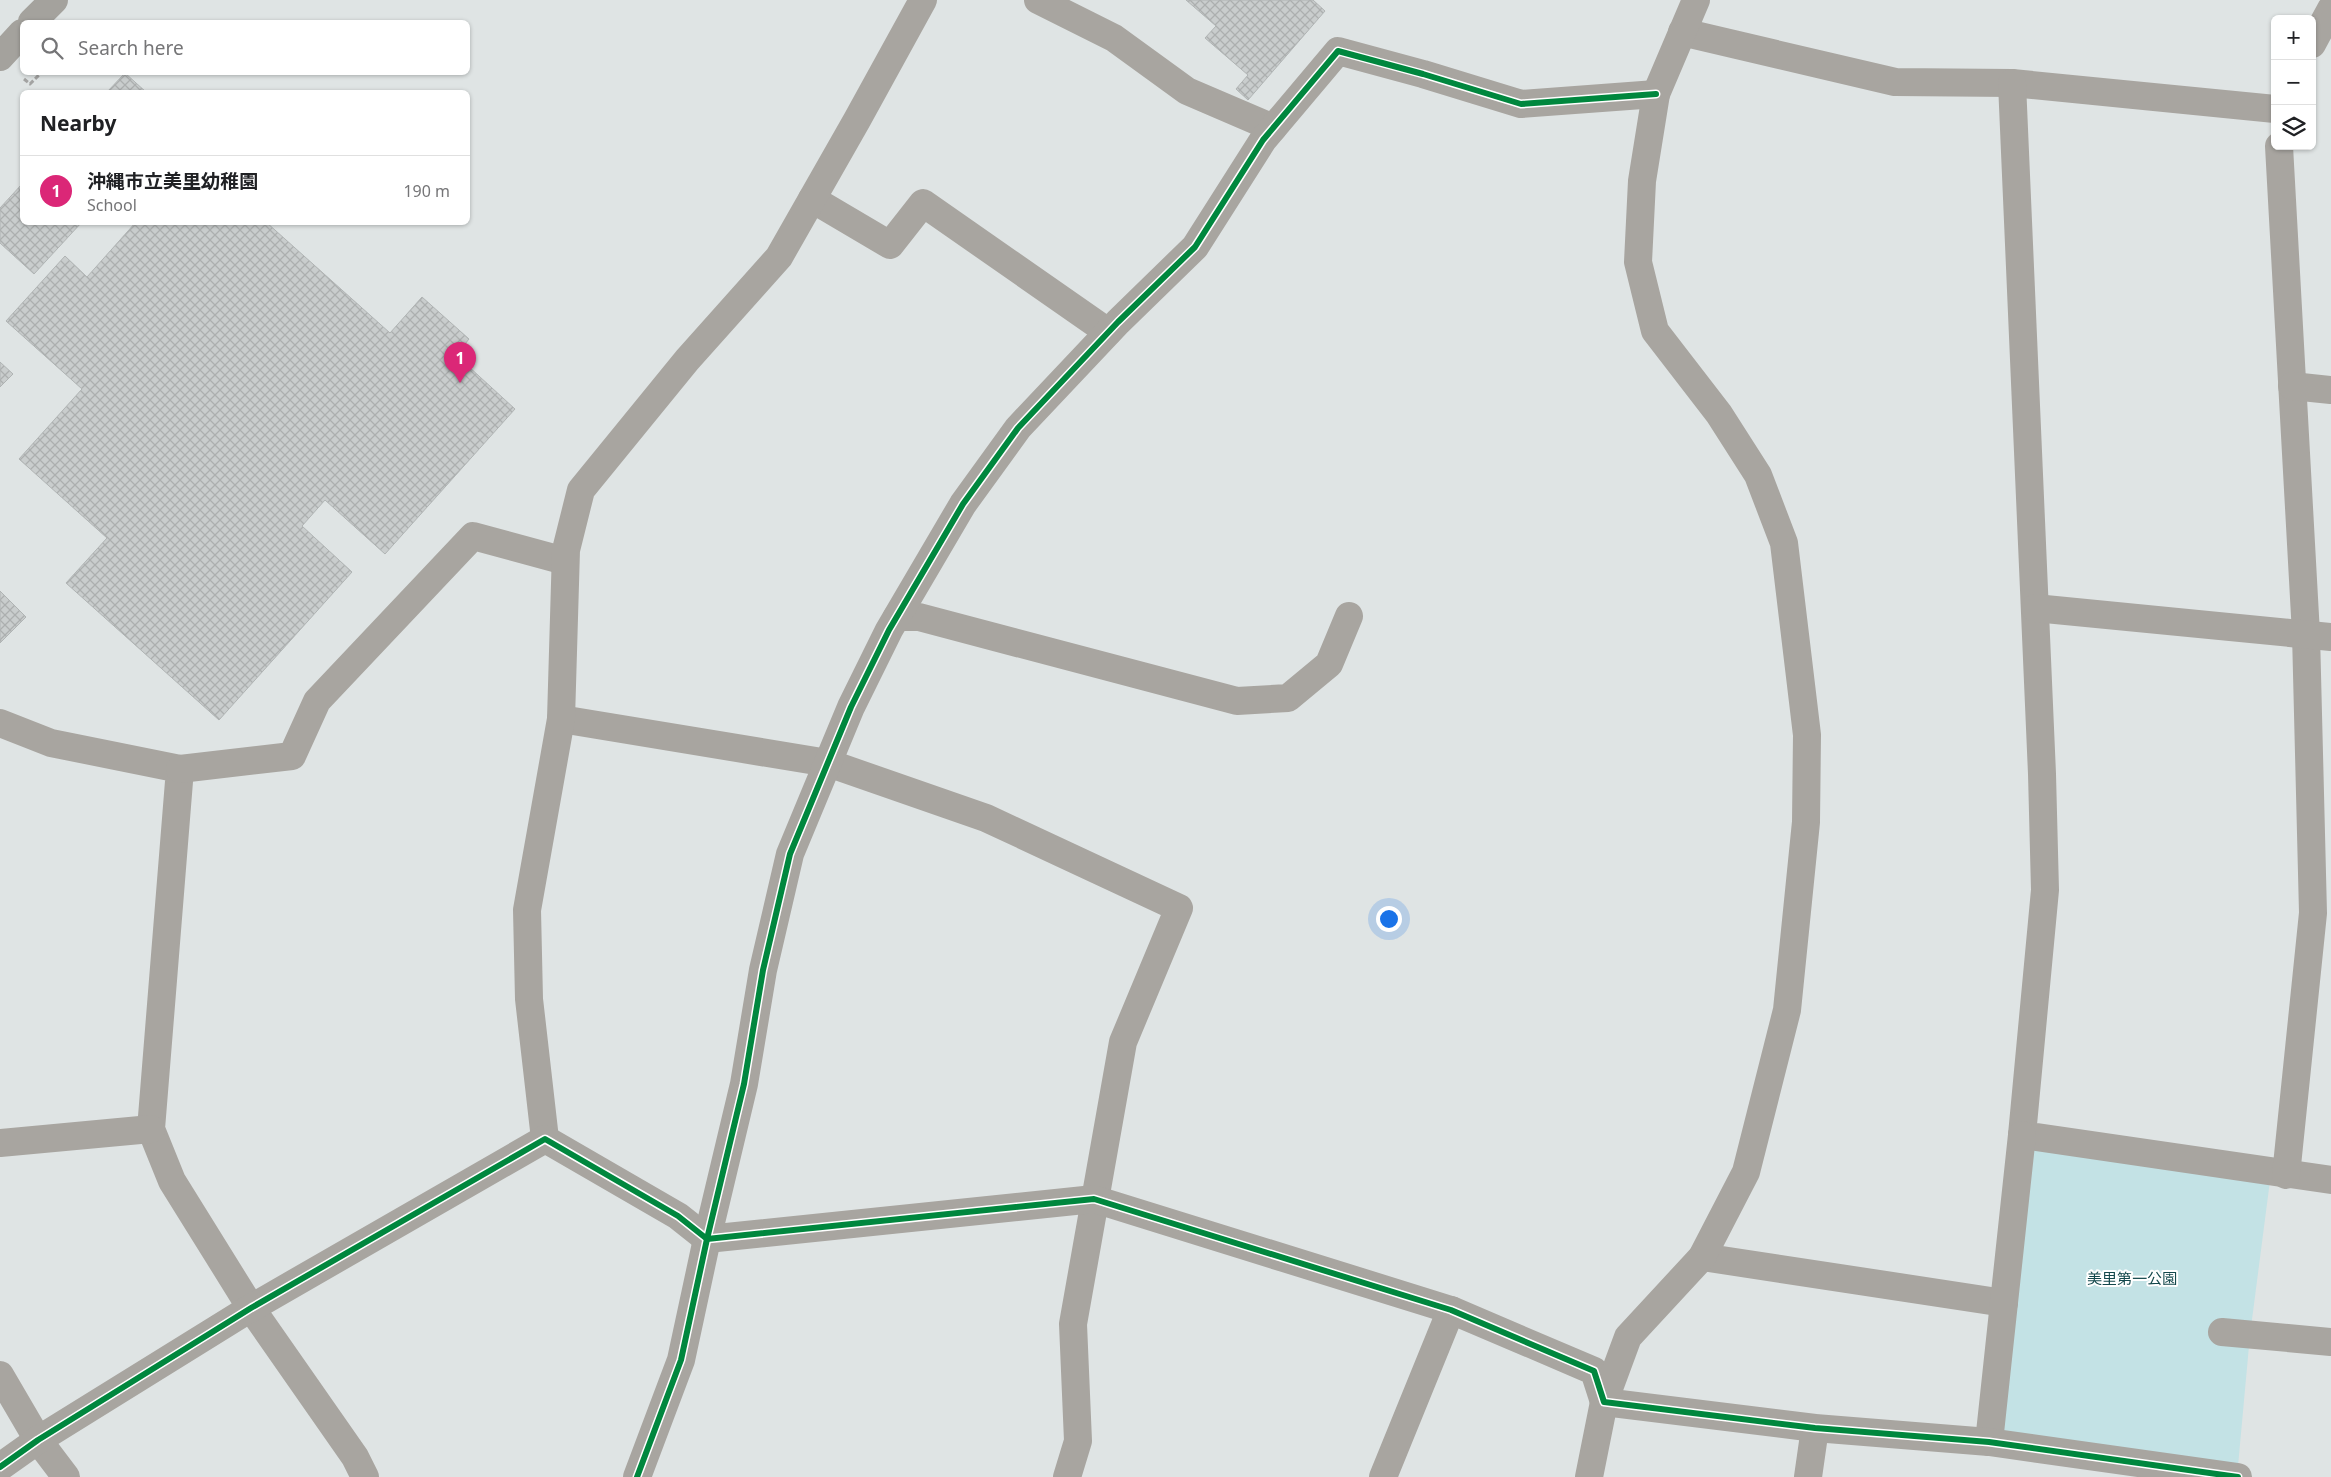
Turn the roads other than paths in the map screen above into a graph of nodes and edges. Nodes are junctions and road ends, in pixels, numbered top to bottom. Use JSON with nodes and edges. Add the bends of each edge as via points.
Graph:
{"nodes":[{"id":1,"x":54,"y":0,"type":"edge"},
{"id":2,"x":923,"y":0,"type":"edge"},
{"id":3,"x":1038,"y":0,"type":"edge"},
{"id":4,"x":1696,"y":0,"type":"edge"},
{"id":5,"x":2331,"y":9,"type":"edge"},
{"id":6,"x":34,"y":20,"type":"edge"},
{"id":7,"x":1682,"y":32,"type":"junction"},
{"id":8,"x":20,"y":35,"type":"edge"},
{"id":9,"x":2316,"y":37,"type":"edge"},
{"id":10,"x":0,"y":58,"type":"edge"},
{"id":11,"x":2012,"y":83,"type":"junction"},
{"id":12,"x":1656,"y":94,"type":"junction"},
{"id":13,"x":2271,"y":109,"type":"edge"},
{"id":14,"x":1273,"y":128,"type":"junction"},
{"id":15,"x":2279,"y":150,"type":"edge"},
{"id":16,"x":812,"y":199,"type":"junction"},
{"id":17,"x":1108,"y":332,"type":"junction"},
{"id":18,"x":2292,"y":386,"type":"junction"},
{"id":19,"x":2331,"y":390,"type":"edge"},
{"id":20,"x":565,"y":561,"type":"junction"},
{"id":21,"x":2035,"y":608,"type":"junction"},
{"id":22,"x":1349,"y":616,"type":"dead end"},
{"id":23,"x":897,"y":617,"type":"junction"},
{"id":24,"x":2319,"y":636,"type":"edge"},
{"id":25,"x":562,"y":718,"type":"junction"},
{"id":26,"x":0,"y":723,"type":"edge"},
{"id":27,"x":828,"y":763,"type":"junction"},
{"id":28,"x":180,"y":769,"type":"junction"},
{"id":29,"x":2322,"y":914,"type":"edge"},
{"id":30,"x":151,"y":1129,"type":"junction"},
{"id":31,"x":2022,"y":1135,"type":"junction"},
{"id":32,"x":545,"y":1139,"type":"junction"},
{"id":33,"x":0,"y":1143,"type":"edge"},
{"id":34,"x":2286,"y":1175,"type":"junction"},
{"id":35,"x":2331,"y":1180,"type":"edge"},
{"id":36,"x":1094,"y":1199,"type":"junction"},
{"id":37,"x":706,"y":1239,"type":"junction"},
{"id":38,"x":1702,"y":1256,"type":"junction"},
{"id":39,"x":2004,"y":1303,"type":"junction"},
{"id":40,"x":251,"y":1308,"type":"junction"},
{"id":41,"x":1450,"y":1310,"type":"junction"},
{"id":42,"x":2222,"y":1332,"type":"dead end"},
{"id":43,"x":2331,"y":1342,"type":"edge"},
{"id":44,"x":0,"y":1375,"type":"edge"},
{"id":45,"x":1604,"y":1402,"type":"junction"},
{"id":46,"x":1816,"y":1428,"type":"junction"},
{"id":47,"x":38,"y":1440,"type":"junction"},
{"id":48,"x":1989,"y":1442,"type":"junction"},
{"id":49,"x":0,"y":1467,"type":"edge"},
{"id":50,"x":2090,"y":1467,"type":"edge"},
{"id":51,"x":66,"y":1477,"type":"edge"},
{"id":52,"x":365,"y":1477,"type":"edge"},
{"id":53,"x":637,"y":1477,"type":"edge"},
{"id":54,"x":1067,"y":1477,"type":"edge"},
{"id":55,"x":1382,"y":1477,"type":"edge"},
{"id":56,"x":1589,"y":1477,"type":"edge"},
{"id":57,"x":1808,"y":1477,"type":"edge"},
{"id":58,"x":2238,"y":1477,"type":"edge"}],
"edges":[{"from":1,"to":6,"type":"highway"},
{"from":2,"to":16,"type":"street"},
{"from":3,"to":14,"type":"street","via":[[1114,38],[1187,92]]},
{"from":4,"to":7,"type":"street"},
{"from":5,"to":9,"type":"street"},
{"from":7,"to":11,"type":"street","via":[[1895,82]]},
{"from":7,"to":12,"type":"street"},
{"from":8,"to":10,"type":"highway"},
{"from":11,"to":13,"type":"street"},
{"from":11,"to":21,"type":"street"},
{"from":12,"to":14,"type":"street","via":[[1521,104],[1338,50]]},
{"from":12,"to":38,"type":"street","via":[[1642,182],[1638,262],[1655,331],[1719,414],[1758,475],[1784,543],[1807,736],[1806,822],[1787,1010],[1746,1172]]},
{"from":14,"to":17,"type":"street","via":[[1195,247]]},
{"from":15,"to":18,"type":"street"},
{"from":16,"to":17,"type":"street","via":[[890,245],[923,203]]},
{"from":16,"to":20,"type":"street","via":[[779,257],[687,360],[581,490]]},
{"from":17,"to":23,"type":"street","via":[[1018,428],[963,504]]},
{"from":18,"to":19,"type":"street"},
{"from":18,"to":24,"type":"street"},
{"from":20,"to":25,"type":"street"},
{"from":20,"to":28,"type":"street","via":[[473,536],[317,701],[292,756]]},
{"from":21,"to":24,"type":"street"},
{"from":21,"to":31,"type":"street","via":[[2045,890]]},
{"from":22,"to":23,"type":"street","via":[[1328,664],[1288,698],[1237,701],[919,617]]},
{"from":23,"to":27,"type":"street","via":[[850,706]]},
{"from":24,"to":29,"type":"street"},
{"from":25,"to":27,"type":"street"},
{"from":25,"to":32,"type":"street","via":[[527,910],[529,999]]},
{"from":26,"to":28,"type":"street","via":[[51,743]]},
{"from":27,"to":36,"type":"street","via":[[986,818],[1179,908],[1123,1042]]},
{"from":27,"to":37,"type":"street","via":[[790,854],[763,970],[744,1084]]},
{"from":28,"to":30,"type":"street"},
{"from":29,"to":34,"type":"street"},
{"from":30,"to":33,"type":"street"},
{"from":30,"to":40,"type":"street","via":[[172,1181]]},
{"from":31,"to":34,"type":"street"},
{"from":31,"to":39,"type":"street"},
{"from":32,"to":37,"type":"street","via":[[678,1216]]},
{"from":32,"to":40,"type":"street"},
{"from":34,"to":35,"type":"street"},
{"from":36,"to":37,"type":"street"},
{"from":36,"to":41,"type":"street"},
{"from":36,"to":54,"type":"street","via":[[1073,1324],[1078,1441]]},
{"from":37,"to":53,"type":"street","via":[[681,1360]]},
{"from":38,"to":39,"type":"street"},
{"from":38,"to":45,"type":"street","via":[[1628,1337]]},
{"from":39,"to":48,"type":"street"},
{"from":40,"to":47,"type":"street"},
{"from":40,"to":52,"type":"street","via":[[355,1457]]},
{"from":41,"to":45,"type":"street","via":[[1594,1371]]},
{"from":41,"to":55,"type":"street"},
{"from":42,"to":43,"type":"street"},
{"from":44,"to":47,"type":"street"},
{"from":45,"to":46,"type":"street"},
{"from":45,"to":56,"type":"street"},
{"from":46,"to":48,"type":"street"},
{"from":46,"to":57,"type":"street"},
{"from":47,"to":49,"type":"street"},
{"from":47,"to":51,"type":"street"},
{"from":48,"to":50,"type":"street"},
{"from":50,"to":58,"type":"street"}]}
